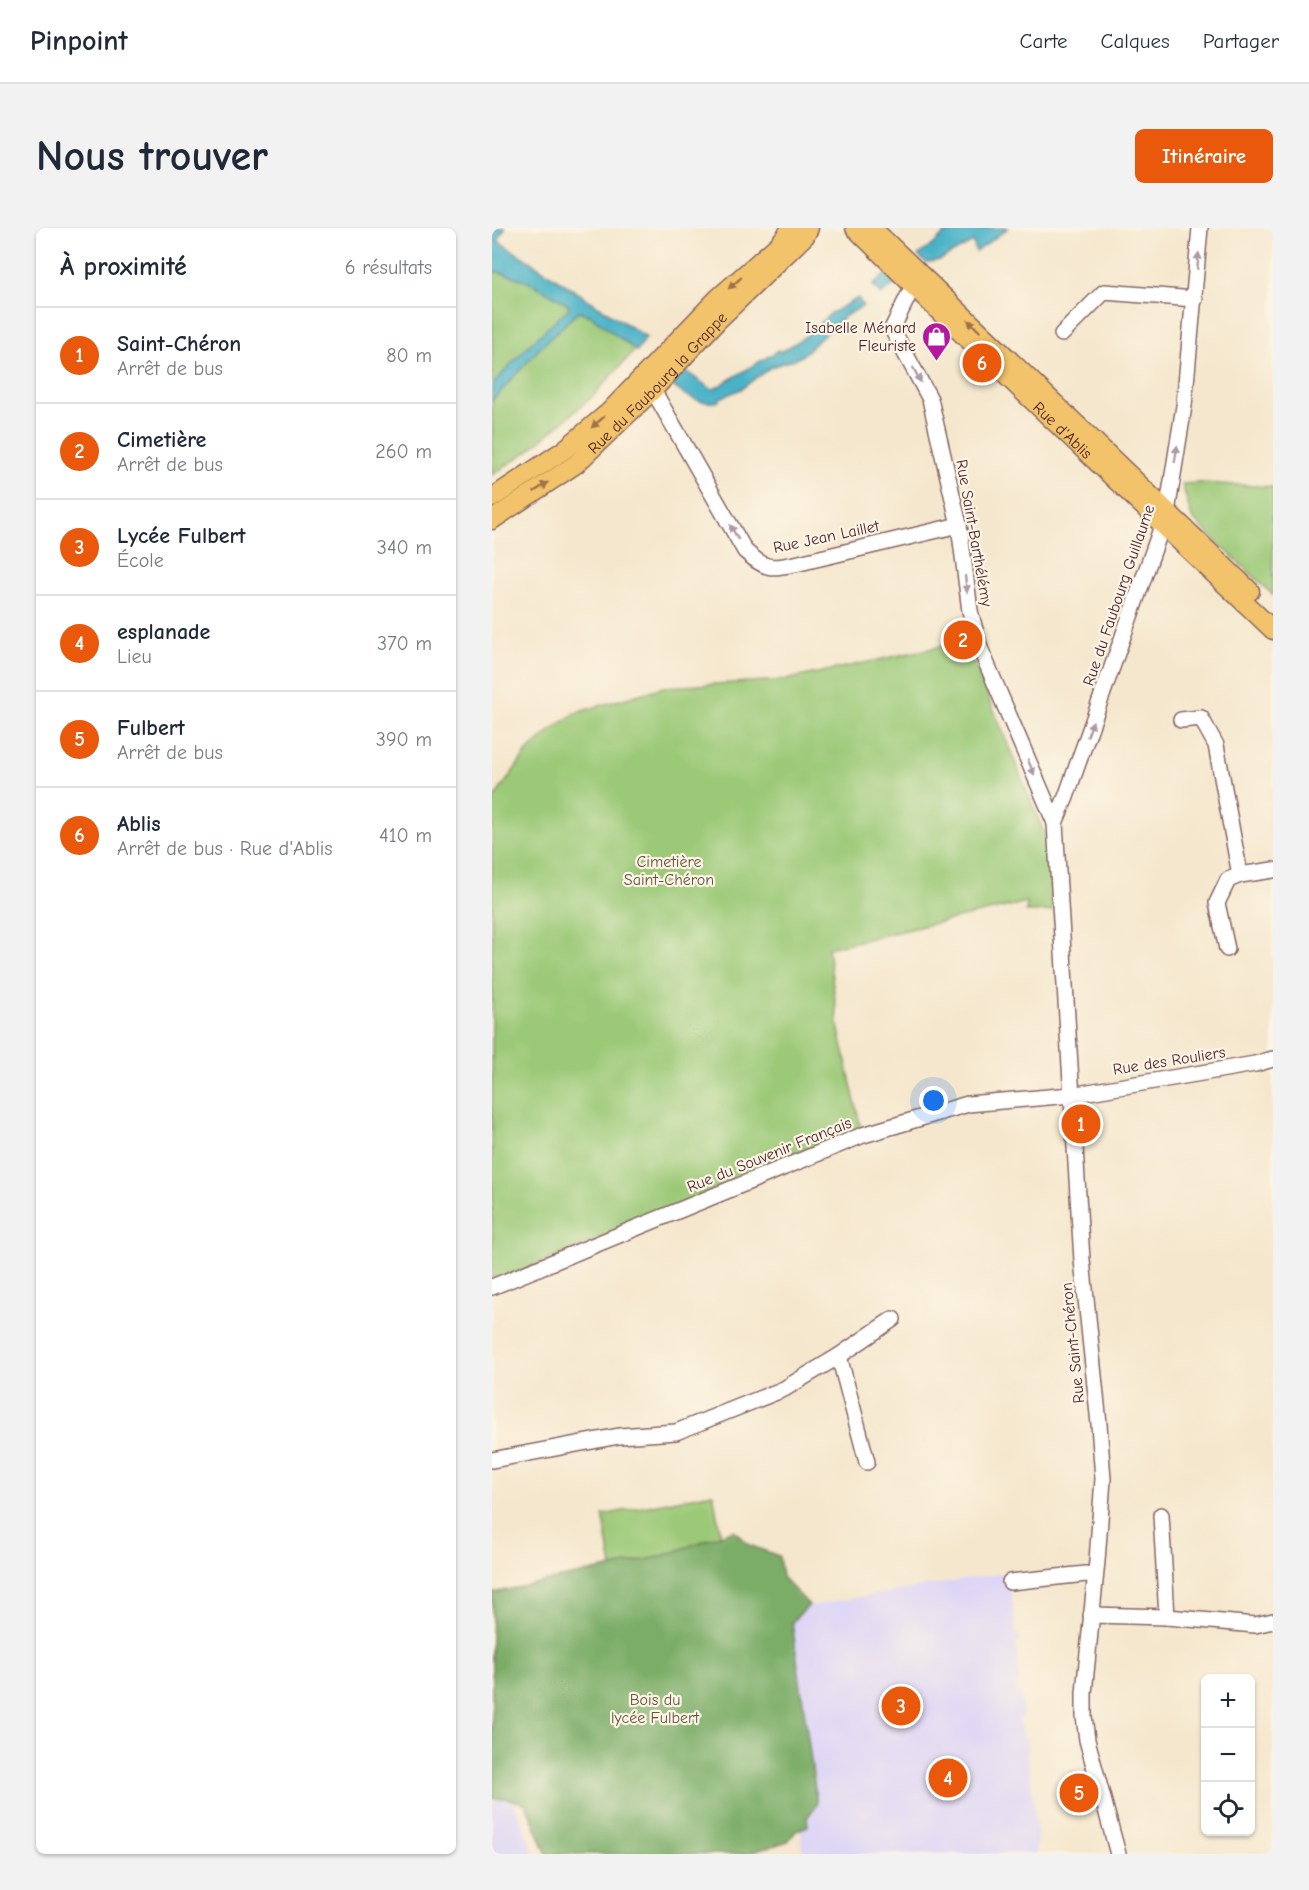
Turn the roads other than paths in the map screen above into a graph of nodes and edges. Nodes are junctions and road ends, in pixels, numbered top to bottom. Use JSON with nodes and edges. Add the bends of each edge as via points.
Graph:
{"nodes":[{"id":1,"x":792,"y":228,"type":"edge"},
{"id":2,"x":809,"y":228,"type":"edge"},
{"id":3,"x":855,"y":228,"type":"edge"},
{"id":4,"x":1200,"y":228,"type":"edge"},
{"id":5,"x":878,"y":234,"type":"edge"},
{"id":6,"x":913,"y":286,"type":"junction"},
{"id":7,"x":1195,"y":299,"type":"junction"},
{"id":8,"x":1062,"y":334,"type":"dead end"},
{"id":9,"x":654,"y":390,"type":"junction"},
{"id":10,"x":492,"y":498,"type":"edge"},
{"id":11,"x":1165,"y":519,"type":"junction"},
{"id":12,"x":492,"y":520,"type":"edge"},
{"id":13,"x":959,"y":525,"type":"junction"},
{"id":14,"x":1273,"y":614,"type":"edge"},
{"id":15,"x":1273,"y":630,"type":"edge"},
{"id":16,"x":1182,"y":720,"type":"dead end"},
{"id":17,"x":1055,"y":823,"type":"junction"},
{"id":18,"x":1273,"y":870,"type":"edge"},
{"id":19,"x":1240,"y":875,"type":"junction"},
{"id":20,"x":1227,"y":949,"type":"dead end"},
{"id":21,"x":1273,"y":1059,"type":"edge"},
{"id":22,"x":1071,"y":1095,"type":"junction"},
{"id":23,"x":492,"y":1287,"type":"edge"},
{"id":24,"x":893,"y":1319,"type":"dead end"},
{"id":25,"x":839,"y":1356,"type":"junction"},
{"id":26,"x":492,"y":1460,"type":"edge"},
{"id":27,"x":867,"y":1462,"type":"dead end"},
{"id":28,"x":1161,"y":1515,"type":"dead end"},
{"id":29,"x":1095,"y":1576,"type":"junction"},
{"id":30,"x":1010,"y":1582,"type":"dead end"},
{"id":31,"x":1091,"y":1615,"type":"junction"},
{"id":32,"x":1167,"y":1617,"type":"junction"},
{"id":33,"x":1273,"y":1621,"type":"edge"},
{"id":34,"x":1118,"y":1854,"type":"edge"}],
"edges":[{"from":1,"to":10,"type":"main road","name":"Rue du Faubourg la Grappe","one_way":true,"via":[[718,298],[609,412],[564,450]]},
{"from":2,"to":9,"type":"main road","name":"Rue du Faubourg la Grappe"},
{"from":3,"to":6,"type":"main road","name":"Rue d'Ablis"},
{"from":7,"to":4,"type":"street","name":"Rue du Faubourg Guillaume","one_way":true},
{"from":11,"to":5,"type":"main road","name":"Rue d'Ablis","one_way":true},
{"from":6,"to":11,"type":"main road","name":"Rue d'Ablis"},
{"from":6,"to":13,"type":"street","name":"Rue Saint-Barthélémy","one_way":true,"via":[[892,329],[930,399]]},
{"from":7,"to":8,"type":"street","via":[[1104,292]]},
{"from":11,"to":7,"type":"street","name":"Rue du Faubourg Guillaume","one_way":true,"via":[[1184,406]]},
{"from":12,"to":9,"type":"main road","name":"Rue du Faubourg la Grappe","one_way":true,"via":[[576,464]]},
{"from":13,"to":9,"type":"street","name":"Rue Jean Laillet","one_way":true,"via":[[776,567],[760,564],[745,551]]},
{"from":11,"to":14,"type":"main road","name":"Rue d'Ablis"},
{"from":11,"to":15,"type":"main road","name":"Rue d'Ablis"},
{"from":17,"to":11,"type":"street","name":"Rue du Faubourg Guillaume","one_way":true},
{"from":13,"to":17,"type":"street","name":"Rue Saint-Barthélémy","one_way":true,"via":[[970,611],[980,648]]},
{"from":16,"to":19,"type":"street","via":[[1201,718],[1216,745]]},
{"from":17,"to":22,"type":"street","name":"Rue Saint-Chéron"},
{"from":18,"to":19,"type":"street"},
{"from":19,"to":20,"type":"street","via":[[1228,880],[1217,903]]},
{"from":21,"to":22,"type":"street","name":"Rue des Rouliers"},
{"from":22,"to":23,"type":"street","name":"Rue du Souvenir Français","via":[[968,1104],[863,1135]]},
{"from":22,"to":29,"type":"street","name":"Rue Saint-Chéron","via":[[1103,1479]]},
{"from":24,"to":25,"type":"street"},
{"from":25,"to":26,"type":"street","via":[[784,1389],[676,1432],[619,1436]]},
{"from":25,"to":27,"type":"street"},
{"from":28,"to":32,"type":"street"},
{"from":29,"to":30,"type":"street"},
{"from":29,"to":31,"type":"street","name":"Rue Saint-Chéron"},
{"from":31,"to":32,"type":"street"},
{"from":31,"to":34,"type":"street","name":"Rue Saint-Chéron","via":[[1084,1716]]},
{"from":32,"to":33,"type":"street","via":[[1255,1625]]}]}
